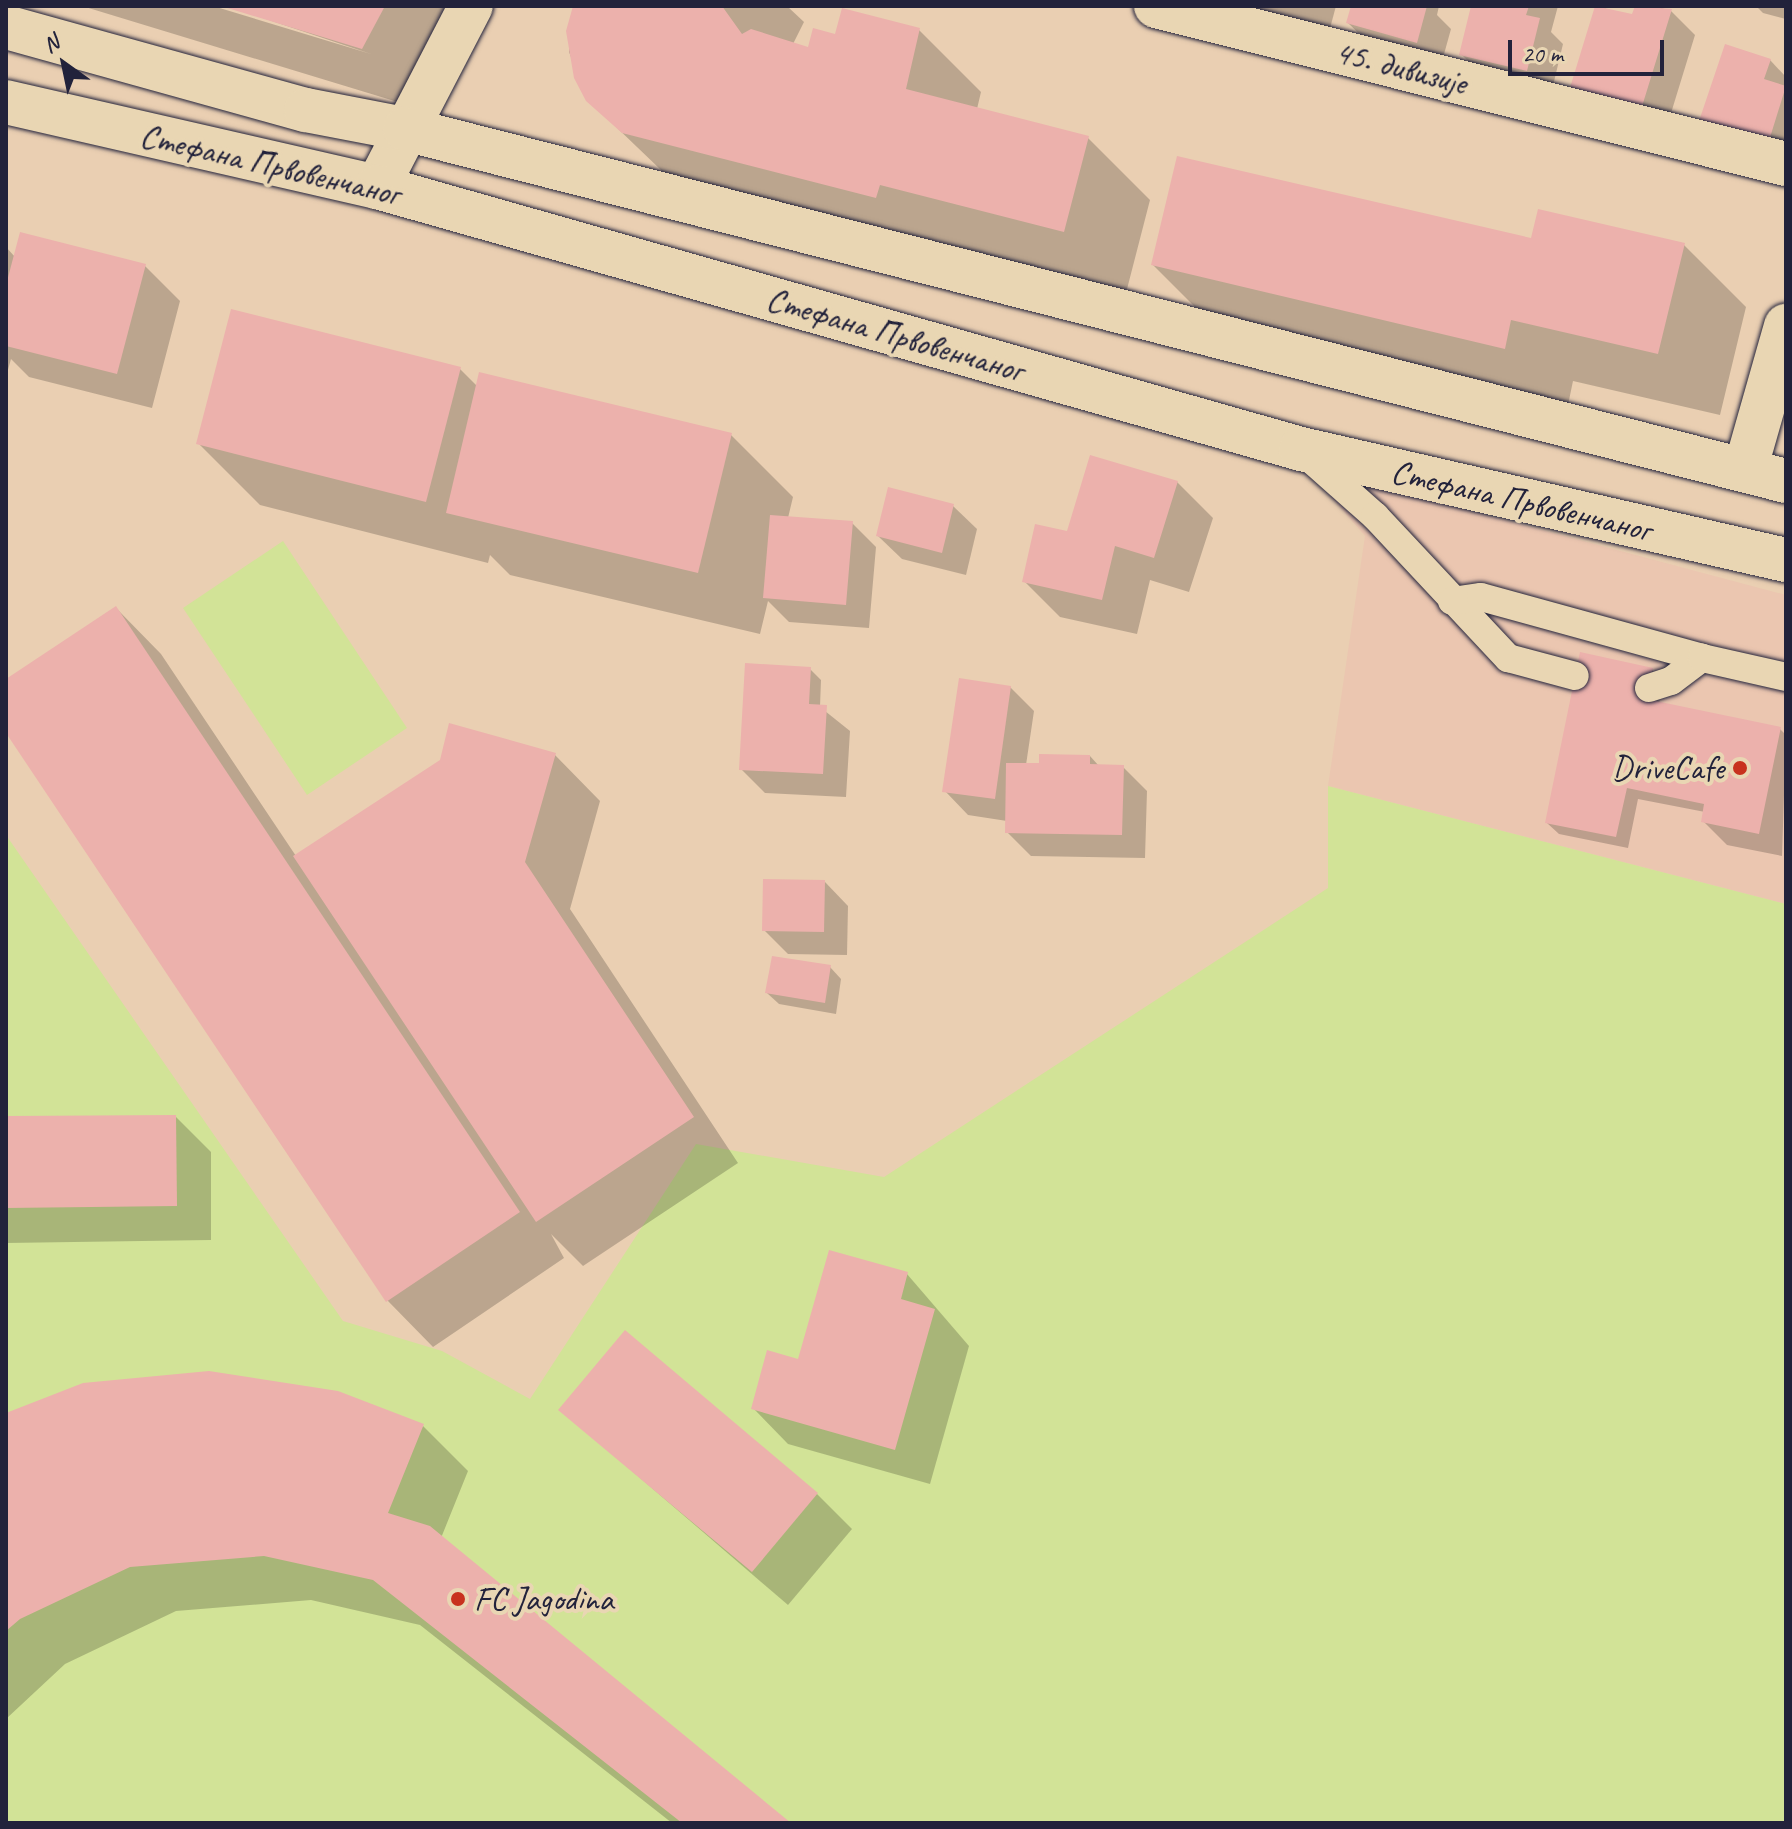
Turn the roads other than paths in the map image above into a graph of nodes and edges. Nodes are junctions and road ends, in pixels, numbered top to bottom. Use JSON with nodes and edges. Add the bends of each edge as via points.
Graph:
{"nodes":[{"id":1,"x":471,"y":6,"type":"edge"},
{"id":2,"x":1156,"y":6,"type":"edge"},
{"id":3,"x":6,"y":27,"type":"edge"},
{"id":4,"x":6,"y":102,"type":"edge"},
{"id":5,"x":405,"y":129,"type":"junction"},
{"id":6,"x":1786,"y":164,"type":"edge"},
{"id":7,"x":377,"y":187,"type":"junction"},
{"id":8,"x":1786,"y":326,"type":"edge"},
{"id":9,"x":1301,"y":449,"type":"junction"},
{"id":10,"x":1745,"y":470,"type":"junction"},
{"id":11,"x":1786,"y":481,"type":"edge"},
{"id":12,"x":1786,"y":560,"type":"edge"},
{"id":13,"x":1452,"y":601,"type":"junction"},
{"id":14,"x":1702,"y":658,"type":"junction"},
{"id":15,"x":1575,"y":676,"type":"dead end"},
{"id":16,"x":1786,"y":677,"type":"edge"},
{"id":17,"x":1649,"y":688,"type":"dead end"}],
"edges":[{"from":1,"to":5,"type":"street"},
{"from":2,"to":6,"type":"street","name":"45. дивизије"},
{"from":3,"to":5,"type":"street","name":"Стефана Првовенчаног","via":[[306,110]]},
{"from":4,"to":7,"type":"street","name":"Стефана Првовенчаног"},
{"from":5,"to":7,"type":"street"},
{"from":5,"to":10,"type":"street","name":"Стефана Првовенчаног"},
{"from":7,"to":9,"type":"street","name":"Стефана Првовенчаног"},
{"from":8,"to":10,"type":"street"},
{"from":9,"to":12,"type":"street","name":"Стефана Првовенчаног"},
{"from":9,"to":13,"type":"lane","via":[[1375,516]]},
{"from":10,"to":11,"type":"street","name":"Стефана Првовенчаног"},
{"from":13,"to":14,"type":"lane","via":[[1481,597]]},
{"from":13,"to":15,"type":"lane","via":[[1508,658]]},
{"from":14,"to":16,"type":"lane"},
{"from":14,"to":17,"type":"lane","via":[[1671,681]]}]}
